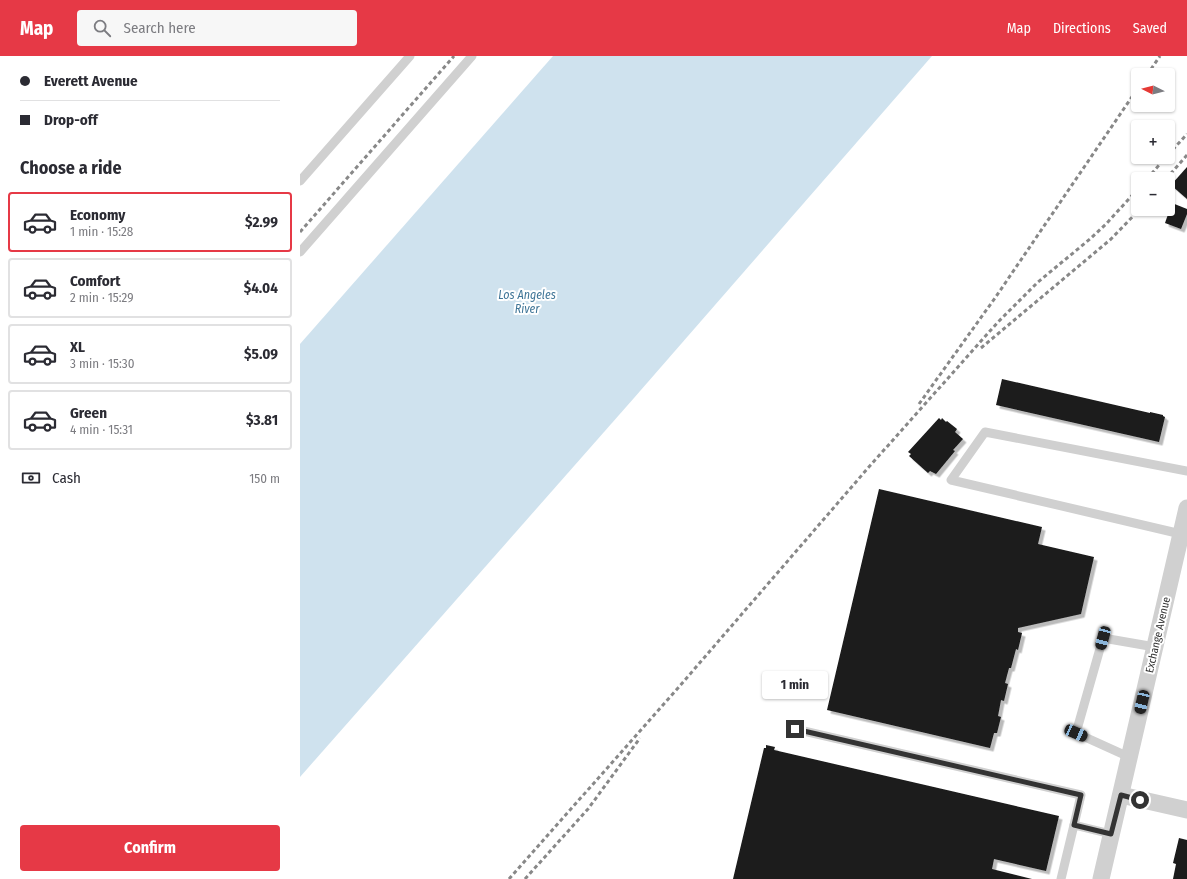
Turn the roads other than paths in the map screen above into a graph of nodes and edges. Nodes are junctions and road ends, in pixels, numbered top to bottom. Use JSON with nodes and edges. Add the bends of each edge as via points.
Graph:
{"nodes":[{"id":1,"x":410,"y":56,"type":"edge"},
{"id":2,"x":472,"y":56,"type":"edge"},
{"id":3,"x":300,"y":180,"type":"edge"},
{"id":4,"x":300,"y":252,"type":"edge"},
{"id":5,"x":1187,"y":471,"type":"edge"},
{"id":6,"x":1187,"y":508,"type":"edge"},
{"id":7,"x":1181,"y":534,"type":"junction"},
{"id":8,"x":1155,"y":647,"type":"junction"},
{"id":9,"x":795,"y":729,"type":"dead end"},
{"id":10,"x":1129,"y":757,"type":"junction"},
{"id":11,"x":1121,"y":795,"type":"junction"},
{"id":12,"x":1187,"y":810,"type":"edge"},
{"id":13,"x":1074,"y":825,"type":"junction"},
{"id":14,"x":1111,"y":834,"type":"junction"},
{"id":15,"x":1061,"y":879,"type":"edge"},
{"id":16,"x":1101,"y":879,"type":"edge"}],
"edges":[{"from":1,"to":3,"type":"lane"},
{"from":2,"to":4,"type":"lane"},
{"from":5,"to":7,"type":"lane","via":[[985,432],[951,480]]},
{"from":6,"to":7,"type":"street","name":"Exchange Avenue"},
{"from":7,"to":8,"type":"street","name":"Exchange Avenue"},
{"from":8,"to":10,"type":"street","name":"Exchange Avenue"},
{"from":8,"to":10,"type":"lane","via":[[1103,638],[1076,733]]},
{"from":9,"to":13,"type":"lane","via":[[1081,795]]},
{"from":10,"to":11,"type":"street","name":"Exchange Avenue"},
{"from":11,"to":12,"type":"street"},
{"from":11,"to":14,"type":"street","name":"Exchange Avenue"},
{"from":13,"to":14,"type":"lane"},
{"from":13,"to":15,"type":"lane"},
{"from":14,"to":16,"type":"street","name":"Exchange Avenue"}]}
